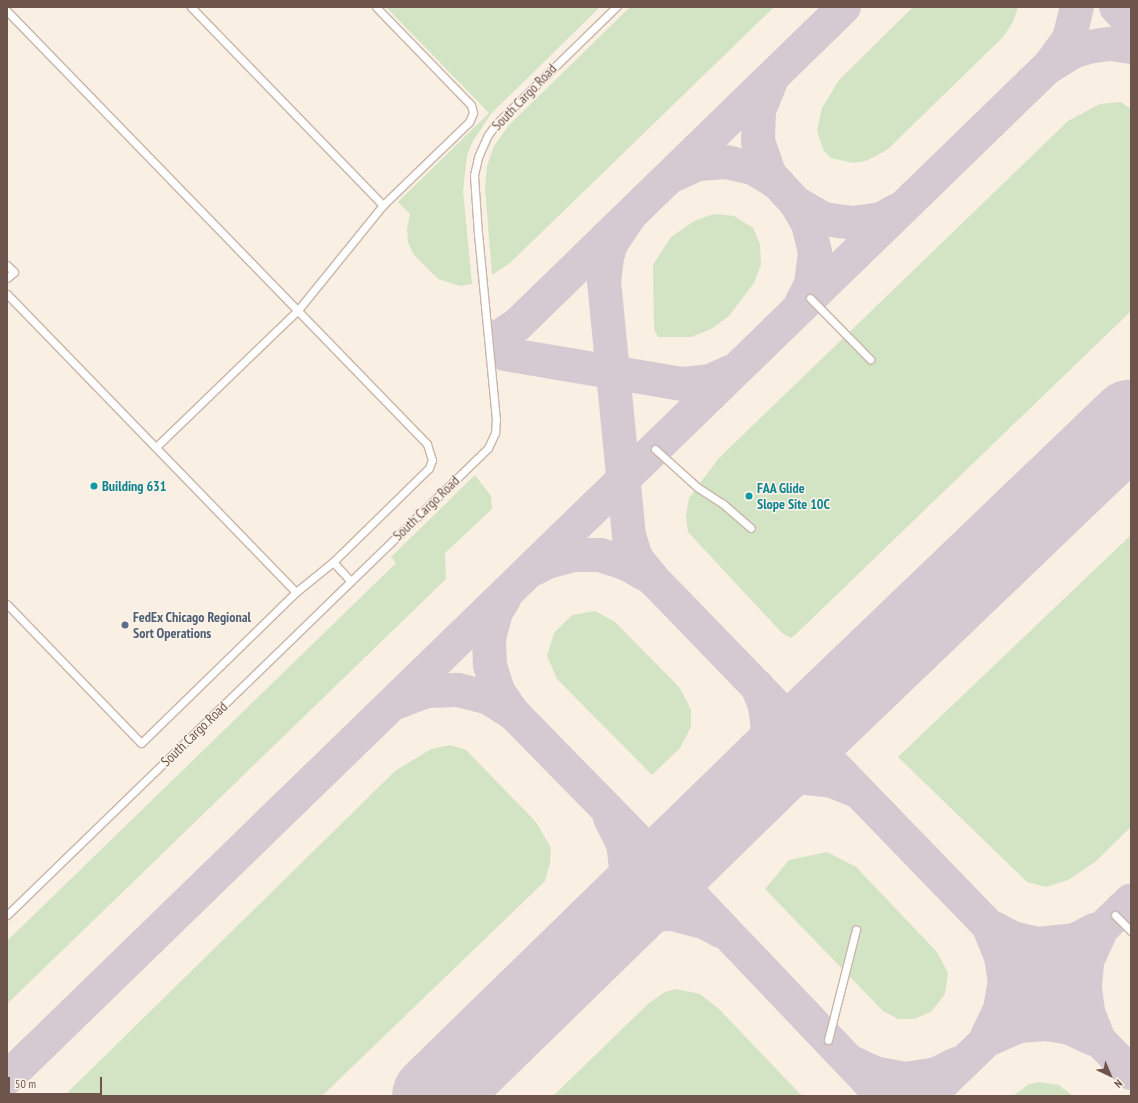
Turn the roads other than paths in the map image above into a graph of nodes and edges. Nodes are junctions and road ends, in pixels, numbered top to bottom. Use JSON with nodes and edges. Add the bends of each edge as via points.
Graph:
{"nodes":[{"id":1,"x":191,"y":7,"type":"edge"},
{"id":2,"x":376,"y":7,"type":"edge"},
{"id":3,"x":616,"y":7,"type":"edge"},
{"id":4,"x":7,"y":11,"type":"edge"},
{"id":5,"x":383,"y":205,"type":"junction"},
{"id":6,"x":7,"y":265,"type":"edge"},
{"id":7,"x":7,"y":278,"type":"edge"},
{"id":8,"x":7,"y":294,"type":"edge"},
{"id":9,"x":810,"y":298,"type":"dead end"},
{"id":10,"x":298,"y":310,"type":"junction"},
{"id":11,"x":870,"y":359,"type":"dead end"},
{"id":12,"x":156,"y":448,"type":"junction"},
{"id":13,"x":654,"y":448,"type":"dead end"},
{"id":14,"x":751,"y":528,"type":"dead end"},
{"id":15,"x":333,"y":562,"type":"junction"},
{"id":16,"x":351,"y":581,"type":"junction"},
{"id":17,"x":296,"y":592,"type":"junction"},
{"id":18,"x":7,"y":604,"type":"edge"},
{"id":19,"x":7,"y":915,"type":"edge"},
{"id":20,"x":1115,"y":915,"type":"dead end"},
{"id":21,"x":856,"y":929,"type":"dead end"},
{"id":22,"x":1131,"y":931,"type":"edge"},
{"id":23,"x":828,"y":1040,"type":"dead end"}],
"edges":[{"from":1,"to":5,"type":"lane"},
{"from":2,"to":5,"type":"lane","via":[[471,105],[474,113],[470,122]]},
{"from":3,"to":16,"type":"lane","name":"South Cargo Road","via":[[496,124],[478,157],[474,174],[495,433],[488,448]]},
{"from":4,"to":10,"type":"lane"},
{"from":5,"to":10,"type":"lane"},
{"from":6,"to":7,"type":"lane","via":[[14,272]]},
{"from":8,"to":12,"type":"lane"},
{"from":9,"to":11,"type":"lane"},
{"from":10,"to":12,"type":"lane"},
{"from":10,"to":15,"type":"lane","via":[[431,451],[429,468]]},
{"from":12,"to":17,"type":"lane"},
{"from":13,"to":14,"type":"lane","via":[[697,487],[722,503]]},
{"from":15,"to":16,"type":"lane"},
{"from":15,"to":17,"type":"lane"},
{"from":16,"to":19,"type":"lane","name":"South Cargo Road"},
{"from":17,"to":18,"type":"lane","via":[[141,743]]},
{"from":20,"to":22,"type":"lane"},
{"from":21,"to":23,"type":"lane"}]}
